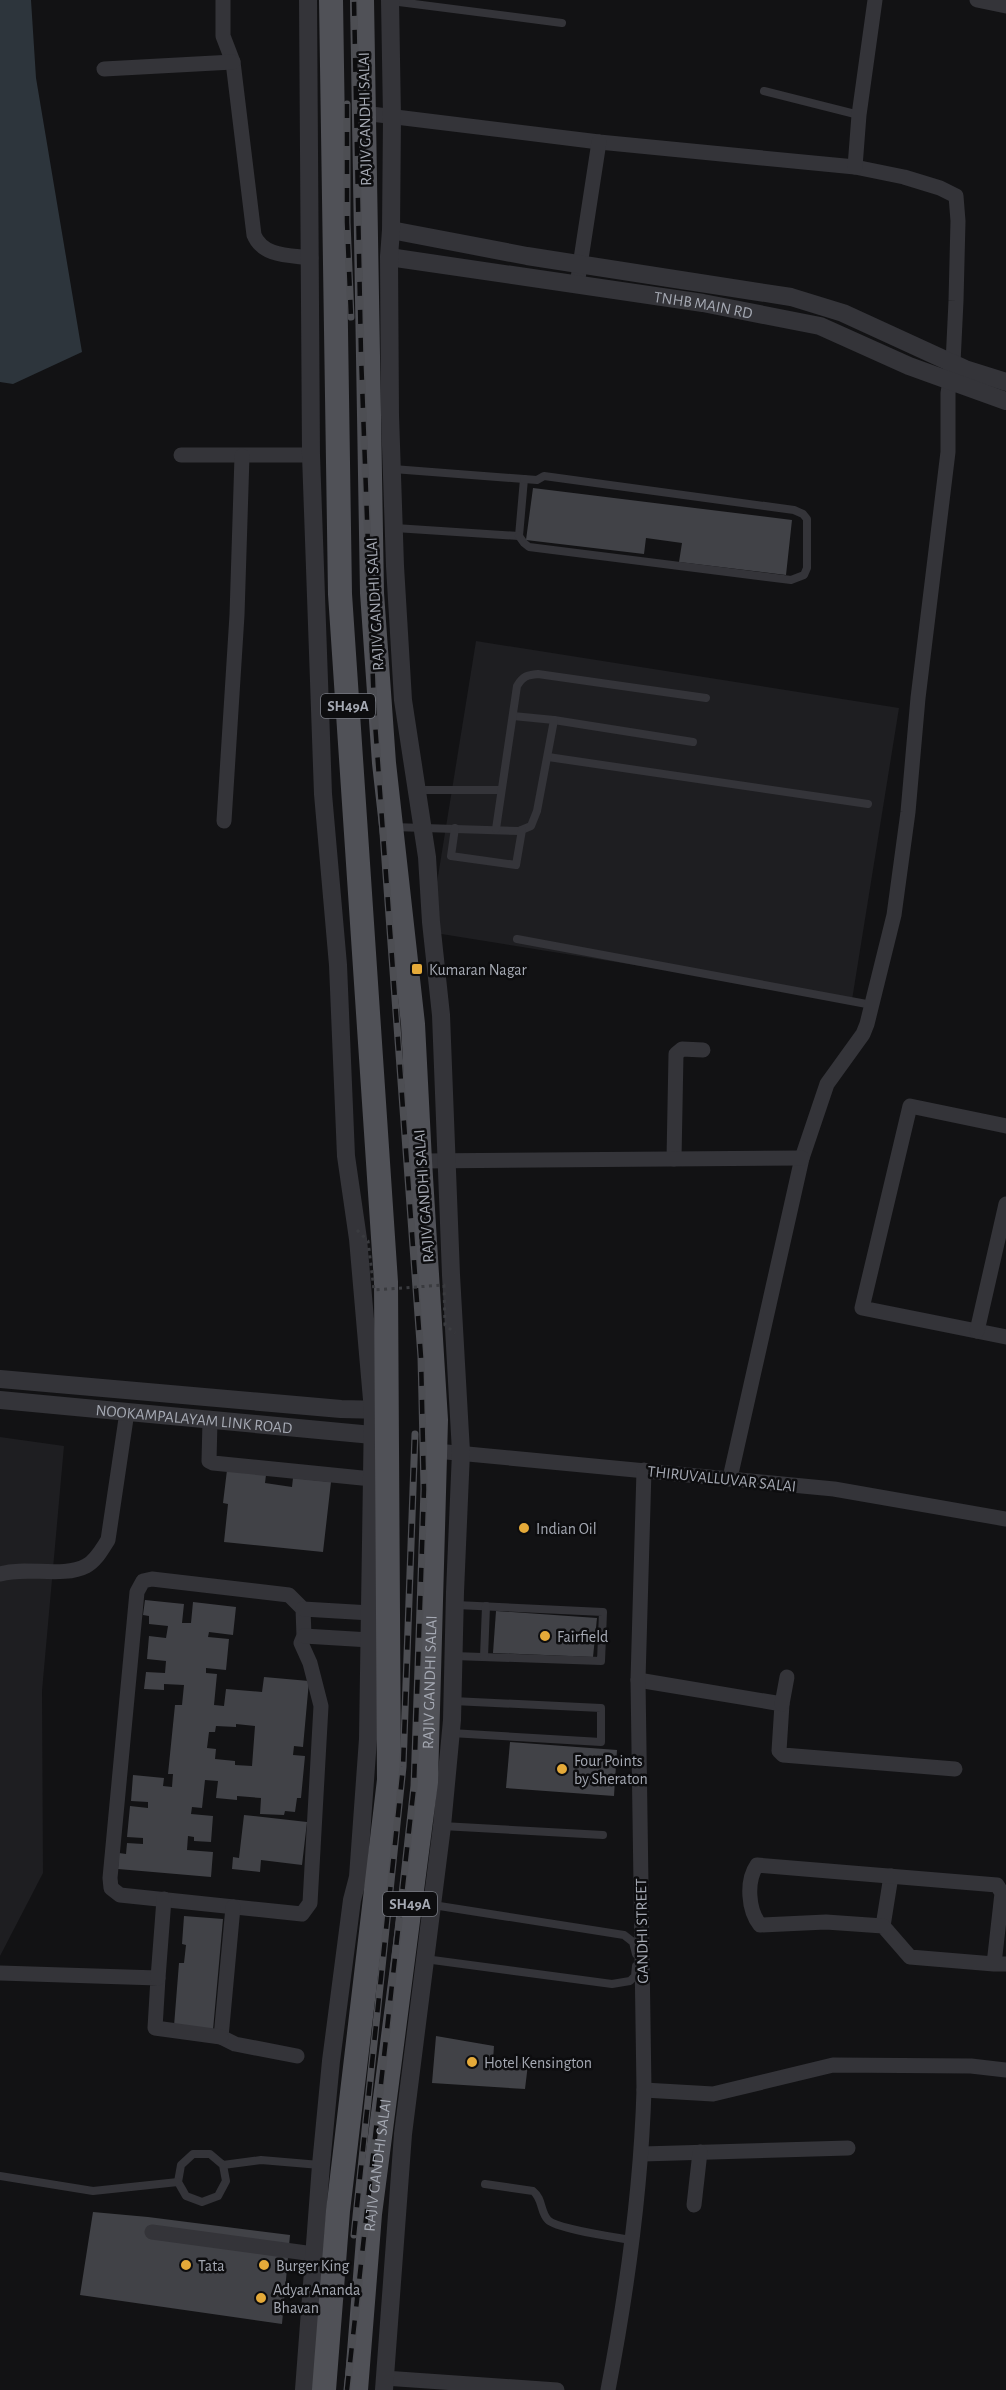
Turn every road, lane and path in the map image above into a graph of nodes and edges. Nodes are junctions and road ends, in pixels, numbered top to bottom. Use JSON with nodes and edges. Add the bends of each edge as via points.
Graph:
{"nodes":[{"id":1,"x":223,"y":0,"type":"edge"},
{"id":2,"x":308,"y":0,"type":"edge"},
{"id":3,"x":331,"y":0,"type":"edge"},
{"id":4,"x":362,"y":0,"type":"edge"},
{"id":5,"x":390,"y":0,"type":"edge"},
{"id":6,"x":875,"y":0,"type":"edge"},
{"id":7,"x":977,"y":0,"type":"edge"},
{"id":8,"x":1006,"y":6,"type":"edge"},
{"id":9,"x":562,"y":23,"type":"dead end"},
{"id":10,"x":233,"y":62,"type":"junction"},
{"id":11,"x":104,"y":69,"type":"dead end"},
{"id":12,"x":764,"y":91,"type":"dead end"},
{"id":13,"x":363,"y":113,"type":"junction"},
{"id":14,"x":859,"y":115,"type":"junction"},
{"id":15,"x":392,"y":117,"type":"junction"},
{"id":16,"x":599,"y":142,"type":"junction"},
{"id":17,"x":855,"y":167,"type":"junction"},
{"id":18,"x":391,"y":230,"type":"junction"},
{"id":19,"x":389,"y":256,"type":"junction"},
{"id":20,"x":311,"y":258,"type":"junction"},
{"id":21,"x":581,"y":264,"type":"junction"},
{"id":22,"x":577,"y":285,"type":"junction"},
{"id":23,"x":951,"y":373,"type":"junction"},
{"id":24,"x":1006,"y":382,"type":"edge"},
{"id":25,"x":1006,"y":401,"type":"edge"},
{"id":26,"x":181,"y":455,"type":"dead end"},
{"id":27,"x":311,"y":455,"type":"junction"},
{"id":28,"x":242,"y":456,"type":"junction"},
{"id":29,"x":393,"y":469,"type":"junction"},
{"id":30,"x":524,"y":479,"type":"junction"},
{"id":31,"x":395,"y":528,"type":"junction"},
{"id":32,"x":519,"y":536,"type":"junction"},
{"id":33,"x":378,"y":674,"type":"junction"},
{"id":34,"x":346,"y":677,"type":"junction"},
{"id":35,"x":706,"y":698,"type":"dead end"},
{"id":36,"x":513,"y":716,"type":"junction"},
{"id":37,"x":554,"y":720,"type":"junction"},
{"id":38,"x":693,"y":742,"type":"dead end"},
{"id":39,"x":548,"y":757,"type":"junction"},
{"id":40,"x":417,"y":790,"type":"junction"},
{"id":41,"x":501,"y":790,"type":"junction"},
{"id":42,"x":868,"y":804,"type":"dead end"},
{"id":43,"x":224,"y":821,"type":"dead end"},
{"id":44,"x":391,"y":827,"type":"junction"},
{"id":45,"x":421,"y":828,"type":"junction"},
{"id":46,"x":454,"y":828,"type":"junction"},
{"id":47,"x":496,"y":829,"type":"junction"},
{"id":48,"x":522,"y":830,"type":"junction"},
{"id":49,"x":516,"y":939,"type":"dead end"},
{"id":50,"x":872,"y":1005,"type":"junction"},
{"id":51,"x":703,"y":1050,"type":"dead end"},
{"id":52,"x":1006,"y":1125,"type":"edge"},
{"id":53,"x":802,"y":1158,"type":"junction"},
{"id":54,"x":674,"y":1159,"type":"junction"},
{"id":55,"x":447,"y":1160,"type":"junction"},
{"id":56,"x":420,"y":1161,"type":"junction"},
{"id":57,"x":1006,"y":1204,"type":"edge"},
{"id":58,"x":357,"y":1230,"type":"junction"},
{"id":59,"x":977,"y":1331,"type":"junction"},
{"id":60,"x":454,"y":1334,"type":"junction"},
{"id":61,"x":1006,"y":1337,"type":"edge"},
{"id":62,"x":0,"y":1379,"type":"edge"},
{"id":63,"x":0,"y":1400,"type":"edge"},
{"id":64,"x":381,"y":1411,"type":"junction"},
{"id":65,"x":127,"y":1412,"type":"junction"},
{"id":66,"x":210,"y":1421,"type":"junction"},
{"id":67,"x":381,"y":1436,"type":"junction"},
{"id":68,"x":436,"y":1451,"type":"junction"},
{"id":69,"x":461,"y":1452,"type":"junction"},
{"id":70,"x":644,"y":1470,"type":"junction"},
{"id":71,"x":729,"y":1478,"type":"junction"},
{"id":72,"x":372,"y":1479,"type":"junction"},
{"id":73,"x":1006,"y":1519,"type":"edge"},
{"id":74,"x":0,"y":1574,"type":"edge"},
{"id":75,"x":455,"y":1605,"type":"junction"},
{"id":76,"x":486,"y":1606,"type":"junction"},
{"id":77,"x":303,"y":1609,"type":"junction"},
{"id":78,"x":371,"y":1613,"type":"junction"},
{"id":79,"x":304,"y":1636,"type":"junction"},
{"id":80,"x":370,"y":1640,"type":"junction"},
{"id":81,"x":454,"y":1656,"type":"junction"},
{"id":82,"x":484,"y":1657,"type":"junction"},
{"id":83,"x":787,"y":1677,"type":"dead end"},
{"id":84,"x":638,"y":1680,"type":"junction"},
{"id":85,"x":453,"y":1701,"type":"junction"},
{"id":86,"x":782,"y":1704,"type":"junction"},
{"id":87,"x":451,"y":1733,"type":"junction"},
{"id":88,"x":955,"y":1769,"type":"dead end"},
{"id":89,"x":442,"y":1826,"type":"junction"},
{"id":90,"x":603,"y":1835,"type":"dead end"},
{"id":91,"x":891,"y":1876,"type":"junction"},
{"id":92,"x":164,"y":1899,"type":"junction"},
{"id":93,"x":432,"y":1905,"type":"junction"},
{"id":94,"x":233,"y":1908,"type":"junction"},
{"id":95,"x":883,"y":1926,"type":"junction"},
{"id":96,"x":425,"y":1959,"type":"junction"},
{"id":97,"x":1000,"y":1964,"type":"edge"},
{"id":98,"x":0,"y":1972,"type":"edge"},
{"id":99,"x":158,"y":1978,"type":"junction"},
{"id":100,"x":221,"y":2037,"type":"junction"},
{"id":101,"x":297,"y":2056,"type":"dead end"},
{"id":102,"x":1006,"y":2070,"type":"edge"},
{"id":103,"x":644,"y":2090,"type":"junction"},
{"id":104,"x":848,"y":2148,"type":"dead end"},
{"id":105,"x":700,"y":2152,"type":"junction"},
{"id":106,"x":642,"y":2154,"type":"junction"},
{"id":107,"x":223,"y":2165,"type":"junction"},
{"id":108,"x":321,"y":2165,"type":"junction"},
{"id":109,"x":0,"y":2175,"type":"edge"},
{"id":110,"x":178,"y":2182,"type":"junction"},
{"id":111,"x":485,"y":2184,"type":"dead end"},
{"id":112,"x":694,"y":2205,"type":"dead end"},
{"id":113,"x":152,"y":2232,"type":"dead end"},
{"id":114,"x":631,"y":2240,"type":"junction"},
{"id":115,"x":314,"y":2254,"type":"junction"},
{"id":116,"x":384,"y":2384,"type":"edge"},
{"id":117,"x":304,"y":2390,"type":"edge"},
{"id":118,"x":324,"y":2390,"type":"edge"},
{"id":119,"x":356,"y":2390,"type":"edge"},
{"id":120,"x":557,"y":2390,"type":"edge"},
{"id":121,"x":608,"y":2390,"type":"edge"}],
"edges":[{"from":1,"to":10,"type":"street","via":[[224,36]]},
{"from":2,"to":20,"type":"street"},
{"from":3,"to":34,"type":"main road","name":"RAJIV GANDHI SALAI","number":"SH49A","via":[[340,582]]},
{"from":4,"to":13,"type":"main road","name":"RAJIV GANDHI SALAI","number":"SH49A"},
{"from":5,"to":9,"type":"lane"},
{"from":5,"to":15,"type":"street"},
{"from":6,"to":14,"type":"street"},
{"from":7,"to":8,"type":"street"},
{"from":10,"to":11,"type":"street"},
{"from":10,"to":20,"type":"street","via":[[257,243],[268,252]]},
{"from":12,"to":14,"type":"lane"},
{"from":13,"to":15,"type":"street"},
{"from":13,"to":33,"type":"main road","name":"RAJIV GANDHI SALAI","number":"SH49A","via":[[372,592]]},
{"from":14,"to":17,"type":"street"},
{"from":15,"to":16,"type":"street"},
{"from":15,"to":18,"type":"street"},
{"from":16,"to":17,"type":"street"},
{"from":16,"to":21,"type":"street"},
{"from":17,"to":23,"type":"street","via":[[904,177],[956,196]]},
{"from":18,"to":19,"type":"street"},
{"from":18,"to":21,"type":"street","name":"TNHB MAIN RD"},
{"from":19,"to":22,"type":"street","name":"TNHB MAIN RD"},
{"from":19,"to":29,"type":"street"},
{"from":20,"to":27,"type":"street"},
{"from":21,"to":22,"type":"street"},
{"from":21,"to":23,"type":"street","name":"TNHB MAIN RD","via":[[827,306]]},
{"from":22,"to":23,"type":"street","name":"TNHB MAIN RD","via":[[703,303],[820,326],[909,366]]},
{"from":23,"to":24,"type":"street","name":"TNHB MAIN RD"},
{"from":23,"to":25,"type":"street","name":"TNHB MAIN RD"},
{"from":23,"to":50,"type":"street","via":[[948,452],[908,812],[894,915]]},
{"from":26,"to":28,"type":"street"},
{"from":27,"to":28,"type":"street"},
{"from":27,"to":58,"type":"street","via":[[323,794],[338,965],[346,1156]]},
{"from":28,"to":43,"type":"street"},
{"from":29,"to":30,"type":"lane"},
{"from":29,"to":31,"type":"street"},
{"from":30,"to":32,"type":"lane"},
{"from":30,"to":32,"type":"lane","via":[[544,476],[794,510],[807,519],[807,568],[804,575],[790,580],[530,547]]},
{"from":31,"to":32,"type":"lane"},
{"from":31,"to":40,"type":"street","via":[[403,700]]},
{"from":33,"to":34,"type":"main road"},
{"from":33,"to":44,"type":"main road","name":"RAJIV GANDHI SALAI","number":"SH49A"},
{"from":34,"to":64,"type":"main road","name":"RAJIV GANDHI SALAI","number":"SH49A","via":[[386,1282]]},
{"from":35,"to":36,"type":"lane","via":[[527,675],[517,686]]},
{"from":36,"to":37,"type":"lane"},
{"from":36,"to":41,"type":"lane"},
{"from":37,"to":38,"type":"lane"},
{"from":37,"to":39,"type":"lane"},
{"from":39,"to":42,"type":"lane"},
{"from":39,"to":48,"type":"lane","via":[[534,821]]},
{"from":40,"to":41,"type":"lane"},
{"from":40,"to":45,"type":"street"},
{"from":41,"to":47,"type":"lane"},
{"from":44,"to":45,"type":"lane"},
{"from":44,"to":56,"type":"main road","name":"RAJIV GANDHI SALAI","number":"SH49A","via":[[413,1024]]},
{"from":45,"to":46,"type":"lane"},
{"from":45,"to":55,"type":"street","via":[[441,1015]]},
{"from":46,"to":47,"type":"lane"},
{"from":46,"to":48,"type":"lane","via":[[451,856],[516,865]]},
{"from":47,"to":48,"type":"lane"},
{"from":49,"to":50,"type":"lane"},
{"from":50,"to":53,"type":"street","via":[[863,1034],[827,1084]]},
{"from":51,"to":54,"type":"street","via":[[682,1049],[676,1053]]},
{"from":52,"to":59,"type":"street","via":[[910,1106],[862,1308]]},
{"from":53,"to":54,"type":"street"},
{"from":53,"to":71,"type":"street"},
{"from":54,"to":55,"type":"street"},
{"from":55,"to":56,"type":"street"},
{"from":55,"to":60,"type":"street"},
{"from":56,"to":68,"type":"main road","name":"RAJIV GANDHI SALAI","number":"SH49A"},
{"from":57,"to":59,"type":"street"},
{"from":58,"to":60,"type":"path","bridge":true,"via":[[368,1241],[374,1290],[444,1285],[445,1324]]},
{"from":58,"to":64,"type":"street"},
{"from":59,"to":61,"type":"street"},
{"from":60,"to":69,"type":"street"},
{"from":62,"to":64,"type":"street","name":"NOOKAMPALAYAM LINK ROAD"},
{"from":63,"to":65,"type":"street","name":"NOOKAMPALAYAM LINK ROAD"},
{"from":64,"to":67,"type":"main road","name":"RAJIV GANDHI SALAI","number":"SH49A"},
{"from":65,"to":66,"type":"street","name":"NOOKAMPALAYAM LINK ROAD"},
{"from":65,"to":74,"type":"street","via":[[108,1540],[98,1556],[86,1566],[69,1570]]},
{"from":66,"to":67,"type":"street","name":"NOOKAMPALAYAM LINK ROAD"},
{"from":66,"to":72,"type":"street","via":[[208,1454],[213,1463]]},
{"from":67,"to":72,"type":"street"},
{"from":67,"to":118,"type":"main road","name":"RAJIV GANDHI SALAI","number":"SH49A","via":[[389,1780],[338,2211]]},
{"from":68,"to":69,"type":"street","name":"THIRUVALLUVAR SALAI"},
{"from":68,"to":119,"type":"main road","name":"RAJIV GANDHI SALAI","number":"SH49A","via":[[426,1782],[370,2214]]},
{"from":69,"to":70,"type":"street","name":"THIRUVALLUVAR SALAI"},
{"from":69,"to":75,"type":"street"},
{"from":70,"to":71,"type":"street","name":"THIRUVALLUVAR SALAI"},
{"from":70,"to":84,"type":"street","name":"GANDHI STREET"},
{"from":71,"to":73,"type":"street","name":"THIRUVALLUVAR SALAI","via":[[834,1489]]},
{"from":72,"to":78,"type":"street"},
{"from":75,"to":76,"type":"lane"},
{"from":75,"to":81,"type":"street"},
{"from":76,"to":82,"type":"lane"},
{"from":76,"to":82,"type":"lane","via":[[603,1612],[601,1661]]},
{"from":77,"to":78,"type":"street"},
{"from":77,"to":79,"type":"street"},
{"from":77,"to":92,"type":"street","via":[[289,1595],[152,1579],[143,1581],[137,1592],[110,1878],[111,1888],[120,1894]]},
{"from":78,"to":80,"type":"street"},
{"from":79,"to":80,"type":"street"},
{"from":79,"to":94,"type":"street","via":[[301,1643],[321,1706],[310,1904],[302,1914]]},
{"from":80,"to":108,"type":"street","via":[[368,1739],[358,1877],[346,1946]]},
{"from":81,"to":82,"type":"lane"},
{"from":81,"to":85,"type":"street"},
{"from":83,"to":86,"type":"street"},
{"from":84,"to":86,"type":"street"},
{"from":84,"to":103,"type":"street","name":"GANDHI STREET"},
{"from":85,"to":87,"type":"street"},
{"from":85,"to":87,"type":"lane","via":[[601,1708],[601,1742]]},
{"from":86,"to":88,"type":"street","via":[[779,1751],[783,1755]]},
{"from":87,"to":89,"type":"street"},
{"from":89,"to":90,"type":"lane"},
{"from":89,"to":93,"type":"street"},
{"from":91,"to":95,"type":"street"},
{"from":91,"to":95,"type":"street","via":[[757,1865],[751,1875],[752,1916],[760,1925],[826,1922]]},
{"from":91,"to":97,"type":"street","via":[[997,1885],[1002,1893]]},
{"from":92,"to":94,"type":"street"},
{"from":92,"to":99,"type":"street"},
{"from":93,"to":96,"type":"street"},
{"from":93,"to":96,"type":"lane","via":[[624,1935],[635,1946],[635,1976],[630,1981],[612,1984]]},
{"from":94,"to":100,"type":"street"},
{"from":95,"to":97,"type":"street","via":[[910,1957]]},
{"from":96,"to":116,"type":"street","via":[[403,2134]]},
{"from":98,"to":99,"type":"street"},
{"from":99,"to":100,"type":"street","via":[[155,2028]]},
{"from":100,"to":101,"type":"street","via":[[235,2044]]},
{"from":102,"to":103,"type":"street","via":[[833,2065],[714,2094]]},
{"from":103,"to":106,"type":"street","name":"GANDHI STREET"},
{"from":104,"to":105,"type":"street"},
{"from":105,"to":106,"type":"street"},
{"from":105,"to":112,"type":"street"},
{"from":106,"to":114,"type":"street","name":"GANDHI STREET"},
{"from":107,"to":108,"type":"lane","via":[[261,2160]]},
{"from":107,"to":110,"type":"lane","via":[[210,2154],[193,2154],[180,2165]]},
{"from":107,"to":110,"type":"lane","via":[[226,2181],[218,2196],[202,2202],[186,2196]]},
{"from":108,"to":115,"type":"street"},
{"from":109,"to":110,"type":"lane","via":[[93,2190]]},
{"from":111,"to":114,"type":"lane","via":[[533,2192],[541,2201],[544,2216],[554,2224]]},
{"from":113,"to":115,"type":"street"},
{"from":114,"to":121,"type":"street","name":"GANDHI STREET"},
{"from":115,"to":117,"type":"street"},
{"from":116,"to":120,"type":"street"}]}
